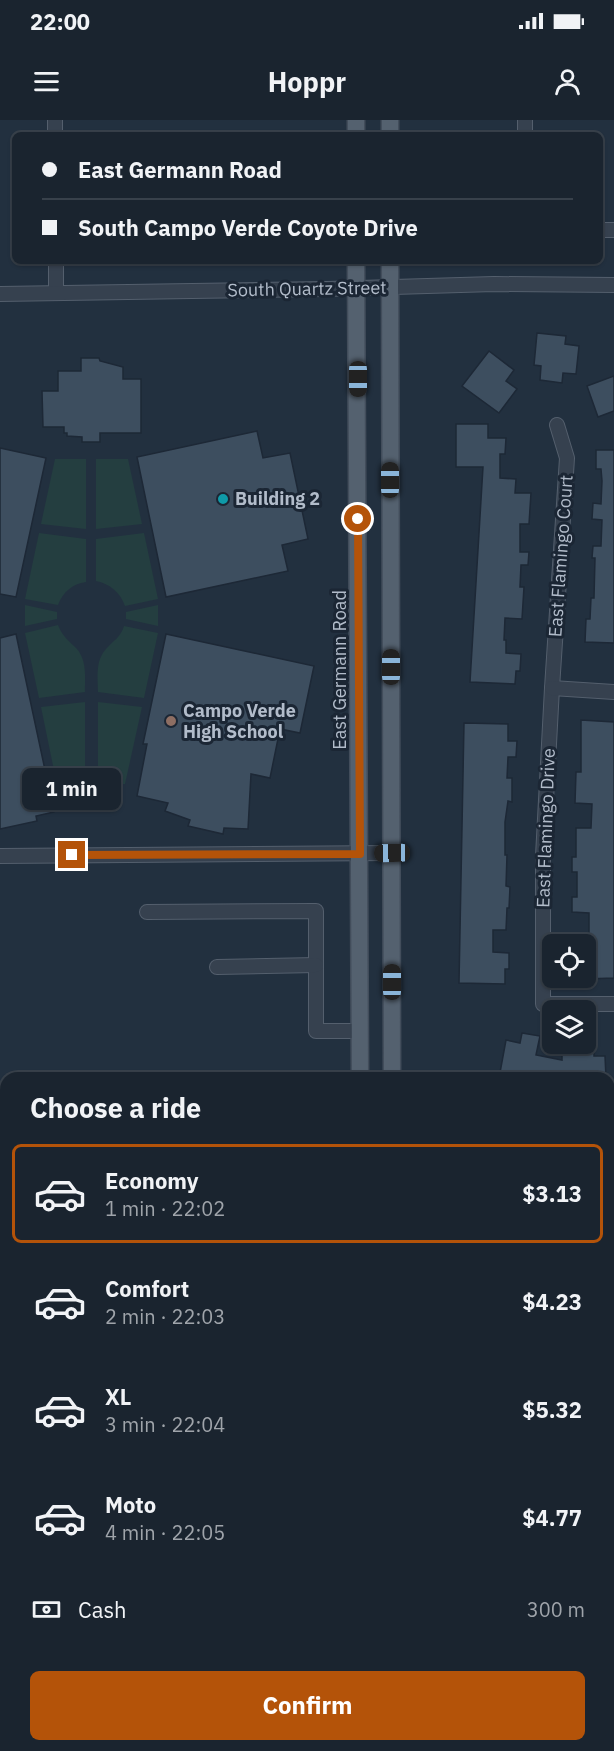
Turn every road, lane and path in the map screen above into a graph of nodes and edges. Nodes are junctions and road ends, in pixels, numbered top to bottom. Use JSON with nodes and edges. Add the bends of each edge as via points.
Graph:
{"nodes":[{"id":1,"x":56,"y":264,"type":"edge"},
{"id":2,"x":356,"y":264,"type":"edge"},
{"id":3,"x":390,"y":264,"type":"edge"},
{"id":4,"x":614,"y":285,"type":"edge"},
{"id":5,"x":390,"y":287,"type":"junction"},
{"id":6,"x":356,"y":288,"type":"junction"},
{"id":7,"x":56,"y":293,"type":"junction"},
{"id":8,"x":0,"y":294,"type":"edge"},
{"id":9,"x":557,"y":425,"type":"dead end"},
{"id":10,"x":552,"y":688,"type":"junction"},
{"id":11,"x":614,"y":692,"type":"edge"},
{"id":12,"x":392,"y":853,"type":"junction"},
{"id":13,"x":360,"y":854,"type":"junction"},
{"id":14,"x":0,"y":856,"type":"edge"},
{"id":15,"x":147,"y":912,"type":"dead end"},
{"id":16,"x":316,"y":965,"type":"junction"},
{"id":17,"x":217,"y":967,"type":"dead end"},
{"id":18,"x":614,"y":1004,"type":"edge"},
{"id":19,"x":360,"y":1031,"type":"junction"},
{"id":20,"x":360,"y":1072,"type":"edge"},
{"id":21,"x":392,"y":1072,"type":"edge"}],
"edges":[{"from":1,"to":7,"type":"street"},
{"from":2,"to":6,"type":"main road","name":"East Germann Road"},
{"from":3,"to":5,"type":"main road"},
{"from":4,"to":5,"type":"street","name":"South Quartz Street"},
{"from":5,"to":6,"type":"street","name":"South Quartz Street"},
{"from":5,"to":12,"type":"main road"},
{"from":6,"to":7,"type":"street","name":"South Quartz Street"},
{"from":6,"to":13,"type":"main road","name":"East Germann Road"},
{"from":7,"to":8,"type":"street","name":"South Quartz Street"},
{"from":9,"to":10,"type":"street","name":"East Flamingo Court","via":[[567,458]]},
{"from":10,"to":11,"type":"street"},
{"from":10,"to":18,"type":"street","name":"East Flamingo Drive","via":[[543,856],[543,1004]]},
{"from":12,"to":13,"type":"street"},
{"from":12,"to":21,"type":"main road"},
{"from":13,"to":14,"type":"street"},
{"from":13,"to":19,"type":"main road","name":"East Germann Road"},
{"from":15,"to":16,"type":"street","via":[[316,911]]},
{"from":16,"to":17,"type":"street"},
{"from":16,"to":19,"type":"street","via":[[316,1031]]},
{"from":19,"to":20,"type":"main road","name":"East Germann Road"}]}
